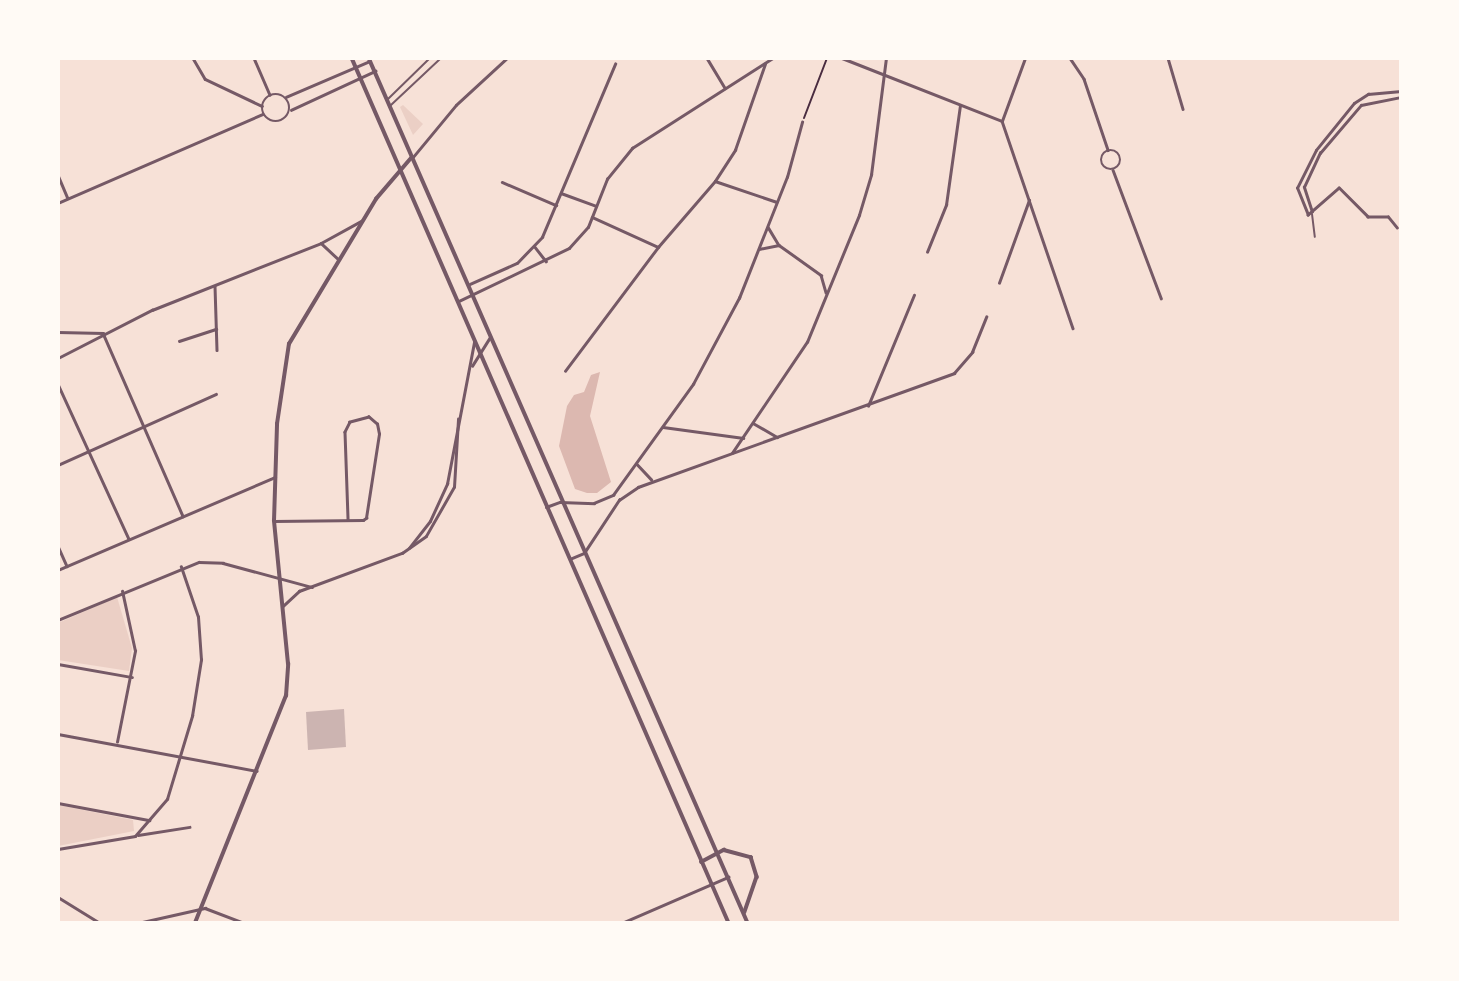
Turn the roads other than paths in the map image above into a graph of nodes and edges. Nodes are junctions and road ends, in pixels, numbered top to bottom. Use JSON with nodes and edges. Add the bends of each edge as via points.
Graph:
{"nodes":[{"id":1,"x":193,"y":58,"type":"edge"},
{"id":2,"x":254,"y":58,"type":"edge"},
{"id":3,"x":352,"y":58,"type":"edge"},
{"id":4,"x":430,"y":58,"type":"edge"},
{"id":5,"x":441,"y":58,"type":"edge"},
{"id":6,"x":507,"y":58,"type":"edge"},
{"id":7,"x":707,"y":58,"type":"edge"},
{"id":8,"x":773,"y":58,"type":"edge"},
{"id":9,"x":842,"y":58,"type":"edge"},
{"id":10,"x":886,"y":58,"type":"edge"},
{"id":11,"x":1025,"y":58,"type":"edge"},
{"id":12,"x":1070,"y":58,"type":"edge"},
{"id":13,"x":1168,"y":58,"type":"edge"},
{"id":14,"x":369,"y":59,"type":"edge"},
{"id":15,"x":615,"y":64,"type":"dead end"},
{"id":16,"x":765,"y":64,"type":"junction"},
{"id":17,"x":356,"y":67,"type":"junction"},
{"id":18,"x":375,"y":71,"type":"junction"},
{"id":19,"x":885,"y":75,"type":"junction"},
{"id":20,"x":361,"y":77,"type":"junction"},
{"id":21,"x":725,"y":88,"type":"junction"},
{"id":22,"x":1401,"y":91,"type":"edge"},
{"id":23,"x":270,"y":95,"type":"junction"},
{"id":24,"x":286,"y":97,"type":"junction"},
{"id":25,"x":1401,"y":97,"type":"edge"},
{"id":26,"x":387,"y":99,"type":"junction"},
{"id":27,"x":960,"y":105,"type":"junction"},
{"id":28,"x":262,"y":106,"type":"junction"},
{"id":29,"x":390,"y":106,"type":"junction"},
{"id":30,"x":1183,"y":109,"type":"dead end"},
{"id":31,"x":291,"y":110,"type":"junction"},
{"id":32,"x":263,"y":114,"type":"junction"},
{"id":33,"x":1002,"y":121,"type":"junction"},
{"id":34,"x":802,"y":122,"type":"road end"},
{"id":35,"x":1108,"y":150,"type":"junction"},
{"id":36,"x":413,"y":157,"type":"junction"},
{"id":37,"x":400,"y":166,"type":"junction"},
{"id":38,"x":1113,"y":170,"type":"junction"},
{"id":39,"x":58,"y":175,"type":"edge"},
{"id":40,"x":502,"y":181,"type":"dead end"},
{"id":41,"x":715,"y":181,"type":"junction"},
{"id":42,"x":1304,"y":187,"type":"junction"},
{"id":43,"x":1297,"y":188,"type":"junction"},
{"id":44,"x":561,"y":193,"type":"junction"},
{"id":45,"x":68,"y":198,"type":"junction"},
{"id":46,"x":1030,"y":198,"type":"junction"},
{"id":47,"x":778,"y":202,"type":"junction"},
{"id":48,"x":58,"y":203,"type":"edge"},
{"id":49,"x":556,"y":205,"type":"junction"},
{"id":50,"x":596,"y":206,"type":"junction"},
{"id":51,"x":1310,"y":213,"type":"junction"},
{"id":52,"x":592,"y":217,"type":"junction"},
{"id":53,"x":361,"y":221,"type":"junction"},
{"id":54,"x":768,"y":227,"type":"junction"},
{"id":55,"x":1397,"y":228,"type":"dead end"},
{"id":56,"x":1315,"y":237,"type":"dead end"},
{"id":57,"x":321,"y":243,"type":"junction"},
{"id":58,"x":779,"y":245,"type":"junction"},
{"id":59,"x":535,"y":247,"type":"junction"},
{"id":60,"x":658,"y":247,"type":"junction"},
{"id":61,"x":758,"y":250,"type":"junction"},
{"id":62,"x":927,"y":252,"type":"dead end"},
{"id":63,"x":338,"y":259,"type":"junction"},
{"id":64,"x":546,"y":261,"type":"junction"},
{"id":65,"x":999,"y":283,"type":"dead end"},
{"id":66,"x":468,"y":285,"type":"junction"},
{"id":67,"x":215,"y":286,"type":"junction"},
{"id":68,"x":472,"y":295,"type":"junction"},
{"id":69,"x":914,"y":295,"type":"dead end"},
{"id":70,"x":826,"y":296,"type":"junction"},
{"id":71,"x":1161,"y":298,"type":"dead end"},
{"id":72,"x":458,"y":302,"type":"junction"},
{"id":73,"x":986,"y":317,"type":"dead end"},
{"id":74,"x":1073,"y":328,"type":"dead end"},
{"id":75,"x":216,"y":329,"type":"junction"},
{"id":76,"x":58,"y":332,"type":"edge"},
{"id":77,"x":103,"y":333,"type":"junction"},
{"id":78,"x":490,"y":337,"type":"junction"},
{"id":79,"x":179,"y":341,"type":"dead end"},
{"id":80,"x":474,"y":342,"type":"junction"},
{"id":81,"x":217,"y":351,"type":"dead end"},
{"id":82,"x":480,"y":356,"type":"junction"},
{"id":83,"x":58,"y":358,"type":"edge"},
{"id":84,"x":472,"y":366,"type":"junction"},
{"id":85,"x":565,"y":371,"type":"dead end"},
{"id":86,"x":58,"y":384,"type":"edge"},
{"id":87,"x":216,"y":394,"type":"dead end"},
{"id":88,"x":868,"y":406,"type":"junction"},
{"id":89,"x":458,"y":419,"type":"junction"},
{"id":90,"x":753,"y":423,"type":"junction"},
{"id":91,"x":145,"y":426,"type":"junction"},
{"id":92,"x":662,"y":427,"type":"junction"},
{"id":93,"x":778,"y":437,"type":"junction"},
{"id":94,"x":743,"y":439,"type":"junction"},
{"id":95,"x":89,"y":451,"type":"junction"},
{"id":96,"x":732,"y":453,"type":"junction"},
{"id":97,"x":637,"y":464,"type":"junction"},
{"id":98,"x":58,"y":465,"type":"edge"},
{"id":99,"x":275,"y":477,"type":"junction"},
{"id":100,"x":652,"y":480,"type":"junction"},
{"id":101,"x":560,"y":502,"type":"junction"},
{"id":102,"x":546,"y":508,"type":"junction"},
{"id":103,"x":183,"y":516,"type":"junction"},
{"id":104,"x":348,"y":520,"type":"junction"},
{"id":105,"x":274,"y":521,"type":"junction"},
{"id":106,"x":129,"y":539,"type":"junction"},
{"id":107,"x":58,"y":546,"type":"edge"},
{"id":108,"x":408,"y":549,"type":"junction"},
{"id":109,"x":584,"y":553,"type":"junction"},
{"id":110,"x":570,"y":559,"type":"junction"},
{"id":111,"x":67,"y":566,"type":"junction"},
{"id":112,"x":181,"y":567,"type":"junction"},
{"id":113,"x":58,"y":570,"type":"edge"},
{"id":114,"x":278,"y":578,"type":"junction"},
{"id":115,"x":312,"y":587,"type":"junction"},
{"id":116,"x":122,"y":592,"type":"junction"},
{"id":117,"x":282,"y":607,"type":"junction"},
{"id":118,"x":58,"y":620,"type":"edge"},
{"id":119,"x":58,"y":664,"type":"edge"},
{"id":120,"x":132,"y":677,"type":"junction"},
{"id":121,"x":58,"y":734,"type":"edge"},
{"id":122,"x":116,"y":744,"type":"junction"},
{"id":123,"x":181,"y":756,"type":"junction"},
{"id":124,"x":258,"y":771,"type":"junction"},
{"id":125,"x":58,"y":803,"type":"edge"},
{"id":126,"x":149,"y":820,"type":"junction"},
{"id":127,"x":189,"y":827,"type":"dead end"},
{"id":128,"x":135,"y":836,"type":"junction"},
{"id":129,"x":58,"y":849,"type":"edge"},
{"id":130,"x":716,"y":853,"type":"junction"},
{"id":131,"x":701,"y":862,"type":"junction"},
{"id":132,"x":728,"y":877,"type":"junction"},
{"id":133,"x":712,"y":884,"type":"junction"},
{"id":134,"x":58,"y":897,"type":"edge"},
{"id":135,"x":201,"y":908,"type":"junction"},
{"id":136,"x":744,"y":914,"type":"junction"},
{"id":137,"x":100,"y":923,"type":"edge"},
{"id":138,"x":138,"y":923,"type":"edge"},
{"id":139,"x":195,"y":923,"type":"edge"},
{"id":140,"x":244,"y":923,"type":"edge"},
{"id":141,"x":622,"y":923,"type":"edge"},
{"id":142,"x":729,"y":923,"type":"edge"},
{"id":143,"x":748,"y":923,"type":"edge"}],
"edges":[{"from":1,"to":28,"type":"street","via":[[205,79]]},
{"from":2,"to":23,"type":"street"},
{"from":3,"to":17,"type":"street"},
{"from":4,"to":26,"type":"lane"},
{"from":5,"to":29,"type":"lane"},
{"from":6,"to":36,"type":"street","via":[[456,104]]},
{"from":7,"to":21,"type":"street"},
{"from":8,"to":16,"type":"street"},
{"from":9,"to":19,"type":"street"},
{"from":10,"to":19,"type":"street"},
{"from":11,"to":33,"type":"street"},
{"from":12,"to":35,"type":"street","via":[[1084,79]]},
{"from":13,"to":30,"type":"street"},
{"from":14,"to":17,"type":"street"},
{"from":14,"to":18,"type":"street"},
{"from":15,"to":44,"type":"street"},
{"from":16,"to":21,"type":"street"},
{"from":16,"to":41,"type":"street","via":[[735,150]]},
{"from":17,"to":20,"type":"street"},
{"from":17,"to":24,"type":"street"},
{"from":18,"to":20,"type":"street"},
{"from":18,"to":26,"type":"street"},
{"from":19,"to":27,"type":"street"},
{"from":19,"to":70,"type":"street","via":[[872,175]]},
{"from":20,"to":31,"type":"street"},
{"from":20,"to":37,"type":"street"},
{"from":21,"to":50,"type":"street","via":[[632,148],[607,179]]},
{"from":22,"to":43,"type":"street","via":[[1368,94],[1354,103],[1316,150]]},
{"from":23,"to":24,"type":"street"},
{"from":23,"to":28,"type":"street"},
{"from":24,"to":31,"type":"street"},
{"from":25,"to":42,"type":"street","via":[[1360,105],[1320,153]]},
{"from":26,"to":29,"type":"street"},
{"from":27,"to":33,"type":"street"},
{"from":27,"to":62,"type":"street","via":[[946,205]]},
{"from":28,"to":32,"type":"street"},
{"from":29,"to":36,"type":"street"},
{"from":31,"to":32,"type":"street","via":[[281,122],[270,121]]},
{"from":32,"to":45,"type":"street"},
{"from":33,"to":46,"type":"street"},
{"from":34,"to":47,"type":"street"},
{"from":35,"to":38,"type":"street","via":[[1120,158]]},
{"from":35,"to":38,"type":"street","via":[[1101,163]]},
{"from":36,"to":37,"type":"street"},
{"from":36,"to":66,"type":"street"},
{"from":37,"to":53,"type":"street"},
{"from":37,"to":72,"type":"street"},
{"from":38,"to":71,"type":"street"},
{"from":39,"to":45,"type":"street"},
{"from":40,"to":49,"type":"street"},
{"from":41,"to":47,"type":"street"},
{"from":41,"to":60,"type":"street"},
{"from":42,"to":43,"type":"street"},
{"from":42,"to":51,"type":"street"},
{"from":43,"to":51,"type":"street"},
{"from":44,"to":49,"type":"street"},
{"from":44,"to":50,"type":"street"},
{"from":45,"to":48,"type":"street"},
{"from":46,"to":65,"type":"street"},
{"from":46,"to":74,"type":"street"},
{"from":47,"to":54,"type":"street"},
{"from":49,"to":59,"type":"street"},
{"from":50,"to":52,"type":"street"},
{"from":51,"to":55,"type":"street","via":[[1341,188],[1368,218],[1385,217]]},
{"from":51,"to":56,"type":"lane"},
{"from":52,"to":60,"type":"street"},
{"from":52,"to":64,"type":"street","via":[[577,241]]},
{"from":53,"to":57,"type":"street"},
{"from":53,"to":63,"type":"street"},
{"from":54,"to":58,"type":"street"},
{"from":54,"to":61,"type":"street"},
{"from":57,"to":63,"type":"street"},
{"from":57,"to":67,"type":"street"},
{"from":58,"to":61,"type":"street"},
{"from":58,"to":70,"type":"street","via":[[821,275]]},
{"from":59,"to":64,"type":"street"},
{"from":59,"to":66,"type":"street","via":[[517,263]]},
{"from":60,"to":85,"type":"street"},
{"from":61,"to":92,"type":"street","via":[[710,358]]},
{"from":63,"to":99,"type":"street","via":[[289,344]]},
{"from":64,"to":68,"type":"street"},
{"from":66,"to":68,"type":"street"},
{"from":67,"to":75,"type":"street"},
{"from":67,"to":77,"type":"street"},
{"from":68,"to":72,"type":"street"},
{"from":68,"to":78,"type":"street"},
{"from":69,"to":88,"type":"street"},
{"from":70,"to":90,"type":"street","via":[[807,342]]},
{"from":72,"to":80,"type":"street"},
{"from":73,"to":88,"type":"street","via":[[972,352],[954,373]]},
{"from":75,"to":79,"type":"street"},
{"from":75,"to":81,"type":"street"},
{"from":76,"to":77,"type":"street"},
{"from":77,"to":83,"type":"street"},
{"from":77,"to":91,"type":"street"},
{"from":78,"to":82,"type":"street"},
{"from":78,"to":101,"type":"street"},
{"from":80,"to":82,"type":"street"},
{"from":80,"to":84,"type":"street"},
{"from":82,"to":84,"type":"street"},
{"from":82,"to":102,"type":"street"},
{"from":84,"to":89,"type":"street"},
{"from":86,"to":95,"type":"street"},
{"from":87,"to":91,"type":"street"},
{"from":88,"to":93,"type":"street"},
{"from":89,"to":108,"type":"street","via":[[440,503]]},
{"from":89,"to":108,"type":"street","via":[[458,466],[447,505],[426,537]]},
{"from":90,"to":93,"type":"street"},
{"from":90,"to":94,"type":"street"},
{"from":91,"to":95,"type":"street"},
{"from":91,"to":103,"type":"street"},
{"from":92,"to":94,"type":"street"},
{"from":92,"to":97,"type":"street"},
{"from":93,"to":96,"type":"street"},
{"from":94,"to":96,"type":"street"},
{"from":95,"to":98,"type":"street"},
{"from":95,"to":106,"type":"street"},
{"from":96,"to":100,"type":"street"},
{"from":97,"to":100,"type":"street"},
{"from":97,"to":101,"type":"street","via":[[618,491],[603,501]]},
{"from":99,"to":103,"type":"street"},
{"from":99,"to":105,"type":"street"},
{"from":100,"to":109,"type":"street","via":[[619,500]]},
{"from":101,"to":102,"type":"street"},
{"from":101,"to":109,"type":"street"},
{"from":102,"to":110,"type":"street"},
{"from":103,"to":106,"type":"street"},
{"from":104,"to":104,"type":"street","via":[[367,516],[379,434],[369,417],[358,417],[345,432]]},
{"from":104,"to":105,"type":"street"},
{"from":105,"to":114,"type":"street"},
{"from":106,"to":111,"type":"street"},
{"from":107,"to":111,"type":"street"},
{"from":108,"to":115,"type":"street"},
{"from":109,"to":110,"type":"street"},
{"from":109,"to":130,"type":"street"},
{"from":110,"to":131,"type":"street"},
{"from":111,"to":113,"type":"street"},
{"from":112,"to":114,"type":"street","via":[[223,563]]},
{"from":112,"to":116,"type":"street"},
{"from":112,"to":123,"type":"street","via":[[198,617],[201,660]]},
{"from":114,"to":115,"type":"street"},
{"from":114,"to":117,"type":"street"},
{"from":115,"to":117,"type":"street","via":[[299,591]]},
{"from":116,"to":118,"type":"street"},
{"from":116,"to":120,"type":"street","via":[[135,651]]},
{"from":117,"to":124,"type":"street","via":[[286,696]]},
{"from":119,"to":120,"type":"street"},
{"from":120,"to":122,"type":"street"},
{"from":121,"to":122,"type":"street"},
{"from":122,"to":123,"type":"street"},
{"from":123,"to":124,"type":"street"},
{"from":123,"to":126,"type":"street","via":[[167,799]]},
{"from":124,"to":135,"type":"street"},
{"from":125,"to":126,"type":"street"},
{"from":126,"to":128,"type":"street"},
{"from":127,"to":128,"type":"street"},
{"from":128,"to":129,"type":"street"},
{"from":130,"to":131,"type":"street"},
{"from":130,"to":132,"type":"street"},
{"from":130,"to":136,"type":"street","via":[[741,851],[756,864],[757,877]]},
{"from":131,"to":133,"type":"street"},
{"from":132,"to":133,"type":"street"},
{"from":132,"to":136,"type":"street"},
{"from":133,"to":141,"type":"street"},
{"from":133,"to":142,"type":"street"},
{"from":134,"to":137,"type":"street"},
{"from":135,"to":138,"type":"street"},
{"from":135,"to":139,"type":"street"},
{"from":135,"to":140,"type":"street"},
{"from":136,"to":143,"type":"street"}]}
